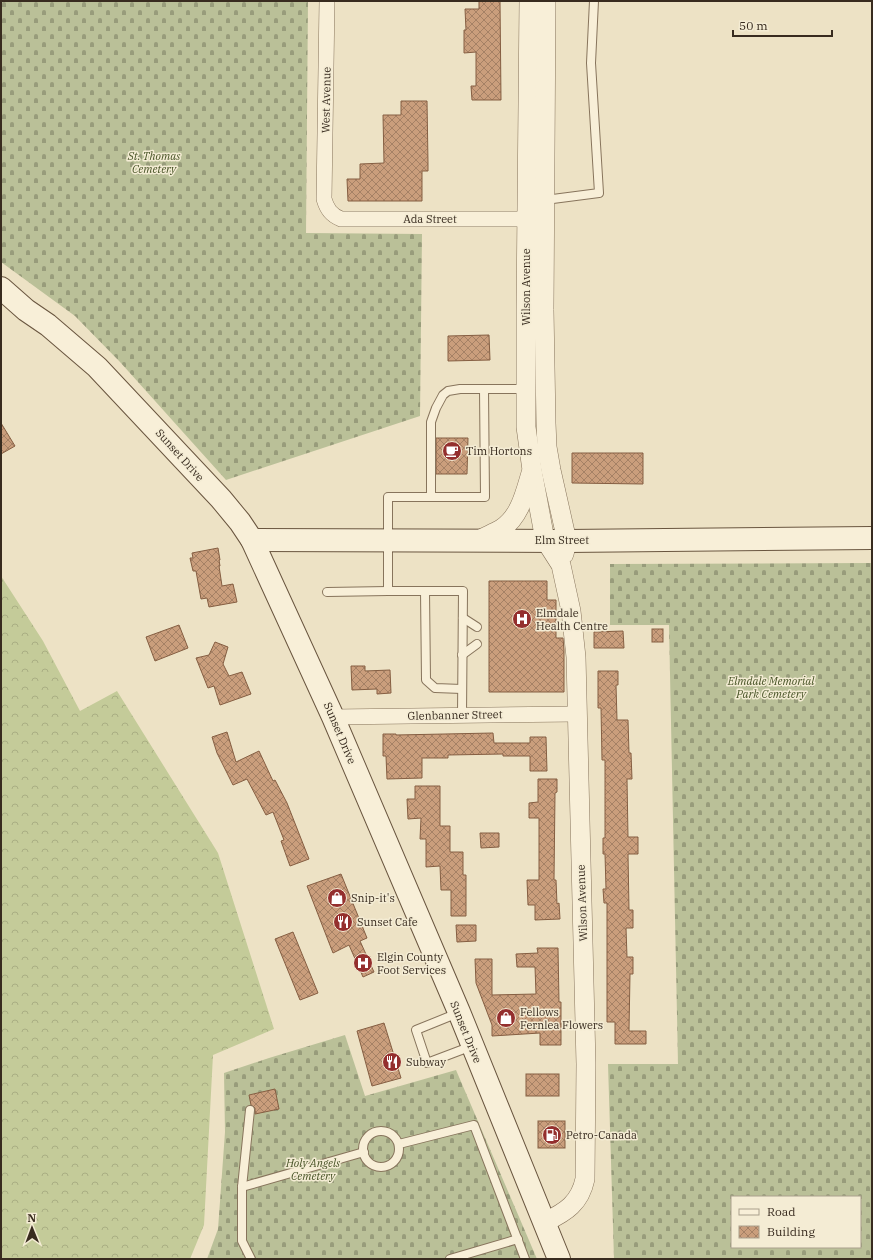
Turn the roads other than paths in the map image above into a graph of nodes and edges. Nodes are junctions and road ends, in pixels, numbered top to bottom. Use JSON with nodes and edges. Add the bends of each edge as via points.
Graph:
{"nodes":[{"id":1,"x":327,"y":1,"type":"edge"},
{"id":2,"x":529,"y":1,"type":"edge"},
{"id":3,"x":546,"y":1,"type":"edge"},
{"id":4,"x":594,"y":1,"type":"edge"},
{"id":5,"x":537,"y":36,"type":"junction"},
{"id":6,"x":324,"y":199,"type":"joint"},
{"id":7,"x":546,"y":200,"type":"junction"},
{"id":8,"x":526,"y":219,"type":"junction"},
{"id":9,"x":545,"y":220,"type":"junction"},
{"id":10,"x":1,"y":288,"type":"edge"},
{"id":11,"x":534,"y":310,"type":"junction"},
{"id":12,"x":484,"y":389,"type":"junction"},
{"id":13,"x":526,"y":389,"type":"junction"},
{"id":14,"x":532,"y":470,"type":"junction"},
{"id":15,"x":431,"y":497,"type":"junction"},
{"id":16,"x":872,"y":538,"type":"edge"},
{"id":17,"x":252,"y":540,"type":"junction"},
{"id":18,"x":388,"y":540,"type":"junction"},
{"id":19,"x":479,"y":540,"type":"junction"},
{"id":20,"x":545,"y":540,"type":"junction"},
{"id":21,"x":566,"y":540,"type":"junction"},
{"id":22,"x":561,"y":566,"type":"junction"},
{"id":23,"x":388,"y":591,"type":"junction"},
{"id":24,"x":425,"y":591,"type":"junction"},
{"id":25,"x":327,"y":592,"type":"dead end"},
{"id":26,"x":463,"y":618,"type":"junction"},
{"id":27,"x":477,"y":626,"type":"dead end"},
{"id":28,"x":477,"y":644,"type":"dead end"},
{"id":29,"x":462,"y":655,"type":"junction"},
{"id":30,"x":462,"y":689,"type":"junction"},
{"id":31,"x":576,"y":714,"type":"junction"},
{"id":32,"x":462,"y":715,"type":"junction"},
{"id":33,"x":333,"y":717,"type":"junction"},
{"id":34,"x":459,"y":1012,"type":"junction"},
{"id":35,"x":472,"y":1046,"type":"junction"},
{"id":36,"x":250,"y":1110,"type":"dead end"},
{"id":37,"x":399,"y":1144,"type":"junction"},
{"id":38,"x":364,"y":1152,"type":"junction"},
{"id":39,"x":242,"y":1187,"type":"junction"},
{"id":40,"x":544,"y":1222,"type":"junction"},
{"id":41,"x":518,"y":1239,"type":"junction"},
{"id":42,"x":251,"y":1259,"type":"edge"},
{"id":43,"x":450,"y":1259,"type":"edge"},
{"id":44,"x":526,"y":1259,"type":"edge"},
{"id":45,"x":559,"y":1259,"type":"edge"}],
"edges":[{"from":1,"to":6,"type":"street","name":"West Avenue"},
{"from":2,"to":5,"type":"street","name":"Wilson Avenue"},
{"from":3,"to":5,"type":"street","name":"Wilson Avenue"},
{"from":4,"to":7,"type":"lane","via":[[591,63],[599,192]]},
{"from":5,"to":7,"type":"street","name":"Wilson Avenue"},
{"from":5,"to":8,"type":"street","name":"Wilson Avenue"},
{"from":6,"to":8,"type":"street","name":"Ada Street","via":[[330,212],[341,219]]},
{"from":7,"to":9,"type":"street","name":"Wilson Avenue"},
{"from":8,"to":9,"type":"street","name":"Ada Street"},
{"from":8,"to":11,"type":"street","name":"Wilson Avenue"},
{"from":9,"to":11,"type":"street","name":"Wilson Avenue"},
{"from":10,"to":17,"type":"main road","name":"Sunset Drive","via":[[98,367],[221,500]]},
{"from":11,"to":13,"type":"street","name":"Wilson Avenue"},
{"from":11,"to":21,"type":"street","name":"Wilson Avenue","via":[[547,447]]},
{"from":12,"to":13,"type":"lane"},
{"from":12,"to":15,"type":"lane","via":[[448,391],[436,408],[431,422]]},
{"from":12,"to":15,"type":"lane","via":[[485,497]]},
{"from":13,"to":14,"type":"street","name":"Wilson Avenue","via":[[526,427]]},
{"from":14,"to":19,"type":"street","via":[[514,518],[501,529]]},
{"from":14,"to":20,"type":"street","name":"Wilson Avenue"},
{"from":15,"to":18,"type":"lane","via":[[388,497]]},
{"from":16,"to":21,"type":"main road","name":"Elm Street"},
{"from":17,"to":18,"type":"main road","name":"Elm Street"},
{"from":17,"to":33,"type":"main road","name":"Sunset Drive"},
{"from":18,"to":19,"type":"main road","name":"Elm Street"},
{"from":18,"to":23,"type":"lane"},
{"from":19,"to":20,"type":"main road","name":"Elm Street"},
{"from":20,"to":21,"type":"main road","name":"Elm Street"},
{"from":20,"to":22,"type":"street","name":"Wilson Avenue"},
{"from":21,"to":22,"type":"street","name":"Wilson Avenue"},
{"from":22,"to":31,"type":"street","name":"Wilson Avenue","via":[[572,611],[576,657]]},
{"from":23,"to":24,"type":"lane"},
{"from":23,"to":25,"type":"lane"},
{"from":24,"to":26,"type":"lane","via":[[463,591]]},
{"from":24,"to":30,"type":"lane","via":[[426,680],[435,688]]},
{"from":26,"to":27,"type":"lane"},
{"from":26,"to":29,"type":"lane"},
{"from":28,"to":29,"type":"lane"},
{"from":29,"to":30,"type":"lane"},
{"from":30,"to":32,"type":"lane"},
{"from":31,"to":32,"type":"street","name":"Glenbanner Street"},
{"from":31,"to":40,"type":"street","name":"Wilson Avenue","via":[[586,1064],[585,1179],[583,1189],[574,1204]]},
{"from":32,"to":33,"type":"street","name":"Glenbanner Street"},
{"from":33,"to":34,"type":"main road","name":"Sunset Drive"},
{"from":34,"to":35,"type":"main road","name":"Sunset Drive"},
{"from":34,"to":35,"type":"lane","via":[[416,1030],[427,1063]]},
{"from":35,"to":40,"type":"main road","name":"Sunset Drive"},
{"from":36,"to":39,"type":"lane"},
{"from":37,"to":38,"type":"lane","via":[[392,1134],[380,1131],[368,1136]]},
{"from":37,"to":38,"type":"lane","via":[[398,1157],[389,1166],[377,1167],[366,1160]]},
{"from":37,"to":41,"type":"lane","via":[[474,1125]]},
{"from":38,"to":39,"type":"lane"},
{"from":39,"to":42,"type":"lane","via":[[242,1241]]},
{"from":40,"to":45,"type":"main road","name":"Sunset Drive"},
{"from":41,"to":43,"type":"lane"},
{"from":41,"to":44,"type":"lane"}]}
